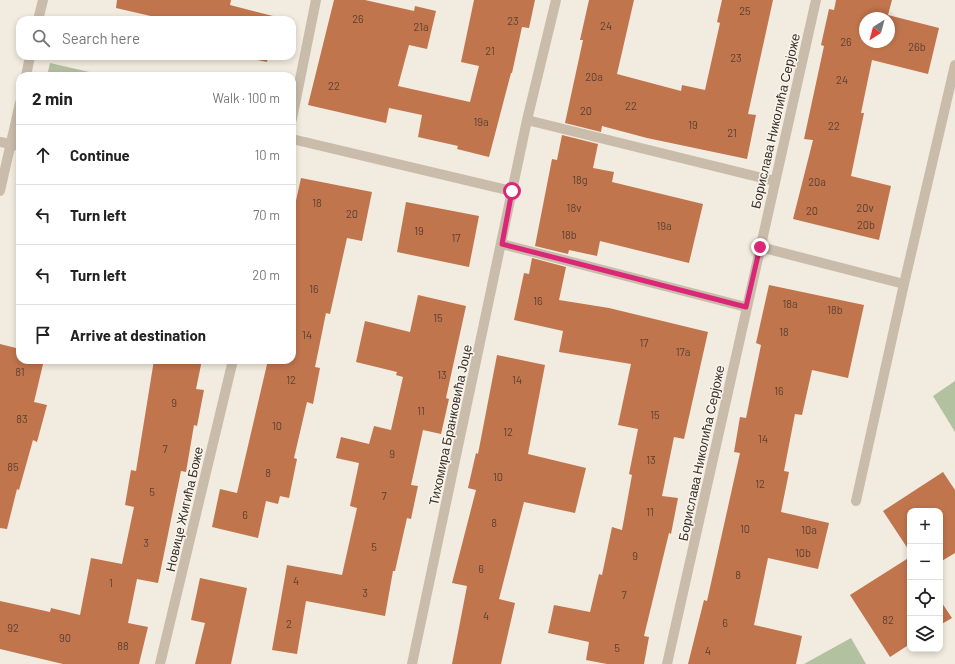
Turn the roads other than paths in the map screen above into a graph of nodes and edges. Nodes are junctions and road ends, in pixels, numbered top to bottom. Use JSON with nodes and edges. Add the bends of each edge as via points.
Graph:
{"nodes":[{"id":1,"x":42,"y":0,"type":"edge"},
{"id":2,"x":316,"y":0,"type":"edge"},
{"id":3,"x":556,"y":0,"type":"edge"},
{"id":4,"x":816,"y":0,"type":"edge"},
{"id":5,"x":39,"y":16,"type":"edge"},
{"id":6,"x":29,"y":60,"type":"edge"},
{"id":7,"x":955,"y":65,"type":"edge"},
{"id":8,"x":27,"y":72,"type":"edge"},
{"id":9,"x":296,"y":99,"type":"edge"},
{"id":10,"x":527,"y":120,"type":"junction"},
{"id":11,"x":296,"y":140,"type":"edge"},
{"id":12,"x":0,"y":142,"type":"edge"},
{"id":13,"x":16,"y":145,"type":"edge"},
{"id":14,"x":775,"y":181,"type":"junction"},
{"id":15,"x":0,"y":191,"type":"edge"},
{"id":16,"x":512,"y":191,"type":"junction"},
{"id":17,"x":502,"y":244,"type":"junction"},
{"id":18,"x":760,"y":247,"type":"junction"},
{"id":19,"x":904,"y":284,"type":"junction"},
{"id":20,"x":746,"y":307,"type":"junction"},
{"id":21,"x":232,"y":364,"type":"edge"},
{"id":22,"x":856,"y":501,"type":"dead end"},
{"id":23,"x":160,"y":664,"type":"edge"},
{"id":24,"x":412,"y":664,"type":"edge"},
{"id":25,"x":667,"y":664,"type":"edge"}],
"edges":[{"from":1,"to":5,"type":"street"},
{"from":2,"to":9,"type":"street"},
{"from":3,"to":10,"type":"street","name":"Тихомира Бранковића Јоце"},
{"from":4,"to":14,"type":"street","name":"Борислава Николића Серјоже"},
{"from":6,"to":8,"type":"street"},
{"from":7,"to":19,"type":"street"},
{"from":10,"to":14,"type":"street"},
{"from":10,"to":16,"type":"street","name":"Тихомира Бранковића Јоце"},
{"from":11,"to":16,"type":"street"},
{"from":12,"to":13,"type":"street"},
{"from":13,"to":15,"type":"street"},
{"from":14,"to":18,"type":"street","name":"Борислава Николића Серјоже"},
{"from":16,"to":17,"type":"street","name":"Тихомира Бранковића Јоце"},
{"from":17,"to":20,"type":"street"},
{"from":17,"to":24,"type":"street","name":"Тихомира Бранковића Јоце"},
{"from":18,"to":19,"type":"street"},
{"from":18,"to":20,"type":"street","name":"Борислава Николића Серјоже"},
{"from":19,"to":22,"type":"street"},
{"from":20,"to":25,"type":"street","name":"Борислава Николића Серјоже"},
{"from":21,"to":23,"type":"street","name":"Новице Жигића Боже"}]}
